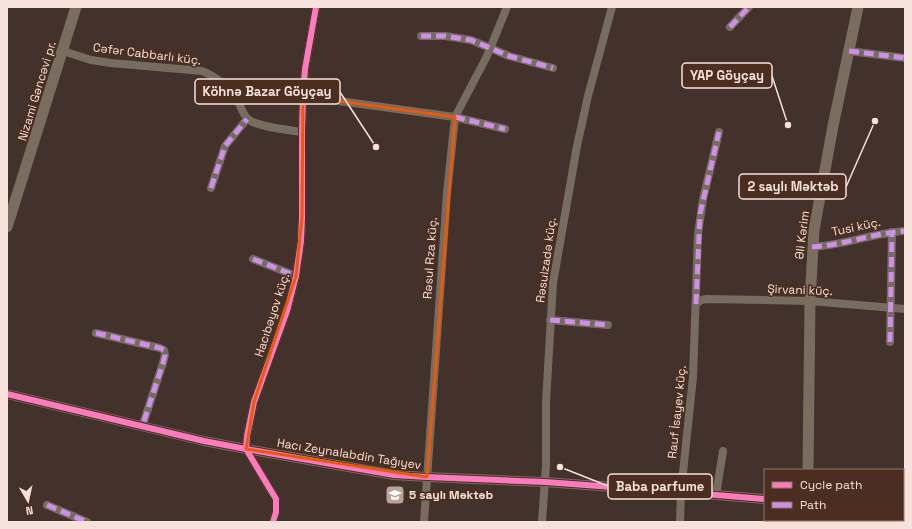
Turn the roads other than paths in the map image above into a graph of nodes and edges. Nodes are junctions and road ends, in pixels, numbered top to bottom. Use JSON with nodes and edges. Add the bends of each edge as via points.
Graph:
{"nodes":[{"id":1,"x":76,"y":7,"type":"edge"},
{"id":2,"x":316,"y":7,"type":"edge"},
{"id":3,"x":507,"y":7,"type":"edge"},
{"id":4,"x":612,"y":7,"type":"edge"},
{"id":5,"x":749,"y":7,"type":"edge"},
{"id":6,"x":858,"y":7,"type":"edge"},
{"id":7,"x":730,"y":27,"type":"dead end"},
{"id":8,"x":421,"y":36,"type":"dead end"},
{"id":9,"x":491,"y":48,"type":"junction"},
{"id":10,"x":63,"y":51,"type":"junction"},
{"id":11,"x":849,"y":51,"type":"junction"},
{"id":12,"x":905,"y":58,"type":"edge"},
{"id":13,"x":553,"y":68,"type":"dead end"},
{"id":14,"x":303,"y":96,"type":"junction"},
{"id":15,"x":455,"y":117,"type":"junction"},
{"id":16,"x":247,"y":119,"type":"junction"},
{"id":17,"x":505,"y":129,"type":"dead end"},
{"id":18,"x":302,"y":132,"type":"junction"},
{"id":19,"x":719,"y":132,"type":"dead end"},
{"id":20,"x":211,"y":188,"type":"dead end"},
{"id":21,"x":7,"y":227,"type":"edge"},
{"id":22,"x":905,"y":230,"type":"edge"},
{"id":23,"x":892,"y":232,"type":"junction"},
{"id":24,"x":812,"y":247,"type":"junction"},
{"id":25,"x":253,"y":259,"type":"dead end"},
{"id":26,"x":296,"y":276,"type":"junction"},
{"id":27,"x":810,"y":301,"type":"junction"},
{"id":28,"x":696,"y":304,"type":"junction"},
{"id":29,"x":890,"y":307,"type":"junction"},
{"id":30,"x":905,"y":309,"type":"edge"},
{"id":31,"x":550,"y":320,"type":"junction"},
{"id":32,"x":608,"y":325,"type":"dead end"},
{"id":33,"x":96,"y":334,"type":"dead end"},
{"id":34,"x":890,"y":342,"type":"dead end"},
{"id":35,"x":7,"y":394,"type":"edge"},
{"id":36,"x":142,"y":427,"type":"junction"},
{"id":37,"x":246,"y":449,"type":"junction"},
{"id":38,"x":723,"y":451,"type":"dead end"},
{"id":39,"x":808,"y":469,"type":"edge"},
{"id":40,"x":427,"y":477,"type":"junction"},
{"id":41,"x":545,"y":482,"type":"junction"},
{"id":42,"x":681,"y":492,"type":"junction"},
{"id":43,"x":716,"y":495,"type":"junction"},
{"id":44,"x":764,"y":499,"type":"edge"},
{"id":45,"x":47,"y":505,"type":"dead end"},
{"id":46,"x":75,"y":520,"type":"edge"},
{"id":47,"x":87,"y":522,"type":"edge"},
{"id":48,"x":274,"y":522,"type":"edge"},
{"id":49,"x":424,"y":522,"type":"edge"},
{"id":50,"x":542,"y":522,"type":"edge"},
{"id":51,"x":680,"y":522,"type":"edge"}],
"edges":[{"from":1,"to":10,"type":"main road","name":"Nizami Gəncəvi pr."},
{"from":2,"to":14,"type":"street","name":"Hacıbəyov küç."},
{"from":3,"to":9,"type":"street","name":"Rəsul Rza küç."},
{"from":4,"to":31,"type":"street","name":"Rəsulzadə küç.","via":[[577,146],[557,254]]},
{"from":5,"to":7,"type":"street"},
{"from":6,"to":11,"type":"main road","name":"Əli Kərim"},
{"from":8,"to":9,"type":"street","via":[[471,40]]},
{"from":9,"to":13,"type":"street","via":[[509,56]]},
{"from":9,"to":15,"type":"street","name":"Rəsul Rza küç."},
{"from":10,"to":16,"type":"street","name":"Cəfər Cabbarlı küç.","via":[[111,63],[202,71],[229,89]]},
{"from":10,"to":21,"type":"main road","name":"Nizami Gəncəvi pr."},
{"from":11,"to":12,"type":"street"},
{"from":11,"to":24,"type":"main road","name":"Əli Kərim"},
{"from":14,"to":15,"type":"street"},
{"from":14,"to":18,"type":"street","name":"Hacıbəyov küç."},
{"from":15,"to":17,"type":"street"},
{"from":15,"to":40,"type":"street","name":"Rəsul Rza küç.","via":[[447,193]]},
{"from":16,"to":18,"type":"street"},
{"from":16,"to":20,"type":"street","via":[[225,146]]},
{"from":18,"to":26,"type":"street","name":"Hacıbəyov küç.","via":[[302,218]]},
{"from":19,"to":28,"type":"street","name":"Rauf İsayev küç.","via":[[700,214]]},
{"from":22,"to":23,"type":"street","name":"Tusi küç."},
{"from":23,"to":24,"type":"street","name":"Tusi küç."},
{"from":23,"to":29,"type":"street"},
{"from":24,"to":27,"type":"main road","name":"Əli Kərim"},
{"from":25,"to":26,"type":"street"},
{"from":26,"to":37,"type":"street","name":"Hacıbəyov küç.","via":[[287,311],[254,402]]},
{"from":27,"to":28,"type":"street","name":"Şirvani küç.","via":[[707,299]]},
{"from":27,"to":29,"type":"street","name":"Şirvani küç."},
{"from":27,"to":39,"type":"main road","name":"Əli Kərim"},
{"from":28,"to":42,"type":"street","name":"Rauf İsayev küç.","via":[[693,377]]},
{"from":29,"to":30,"type":"street","name":"Şirvani küç."},
{"from":29,"to":34,"type":"street"},
{"from":31,"to":32,"type":"street"},
{"from":31,"to":41,"type":"street","name":"Rəsulzadə küç."},
{"from":33,"to":36,"type":"street","via":[[164,350],[163,363]]},
{"from":35,"to":36,"type":"street","name":"Hacı Zeynalabdin Tağıyev"},
{"from":36,"to":37,"type":"street","name":"Hacı Zeynalabdin Tağıyev"},
{"from":37,"to":40,"type":"street","name":"Hacı Zeynalabdin Tağıyev","via":[[394,475]]},
{"from":37,"to":48,"type":"street","via":[[276,499]]},
{"from":38,"to":43,"type":"street"},
{"from":40,"to":41,"type":"street","name":"Hacı Zeynalabdin Tağıyev"},
{"from":40,"to":49,"type":"street","name":"Rəsul Rza küç."},
{"from":41,"to":42,"type":"street","name":"Hacı Zeynalabdin Tağıyev"},
{"from":41,"to":50,"type":"street","name":"Rəsulzadə küç."},
{"from":42,"to":43,"type":"street","name":"Hacı Zeynalabdin Tağıyev"},
{"from":42,"to":51,"type":"street","name":"Rauf İsayev küç."},
{"from":43,"to":44,"type":"street","name":"Hacı Zeynalabdin Tağıyev"},
{"from":45,"to":46,"type":"street"},
{"from":46,"to":47,"type":"street"}]}
